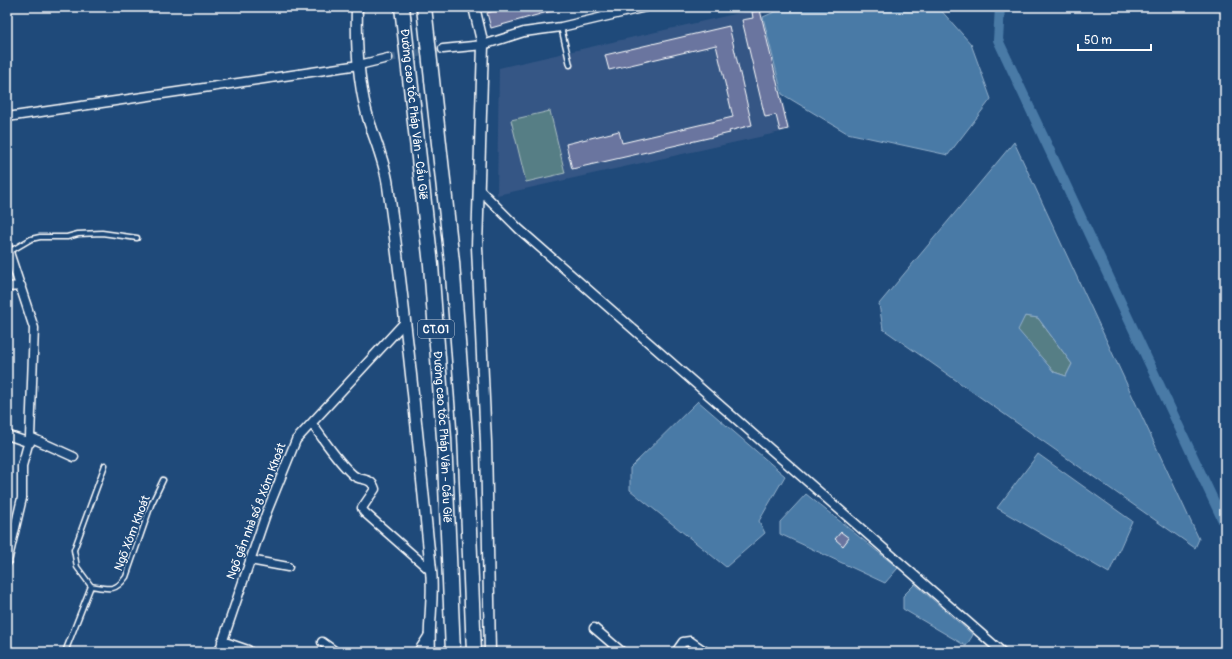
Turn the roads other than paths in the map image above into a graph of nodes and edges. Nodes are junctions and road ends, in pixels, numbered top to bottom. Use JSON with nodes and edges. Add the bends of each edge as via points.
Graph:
{"nodes":[{"id":1,"x":357,"y":7,"type":"edge"},
{"id":2,"x":402,"y":7,"type":"edge"},
{"id":3,"x":424,"y":7,"type":"edge"},
{"id":4,"x":474,"y":7,"type":"edge"},
{"id":5,"x":646,"y":7,"type":"edge"},
{"id":6,"x":561,"y":27,"type":"junction"},
{"id":7,"x":483,"y":45,"type":"junction"},
{"id":8,"x":443,"y":49,"type":"tunnel mouth"},
{"id":9,"x":388,"y":58,"type":"tunnel mouth"},
{"id":10,"x":359,"y":65,"type":"junction"},
{"id":11,"x":570,"y":66,"type":"dead end"},
{"id":12,"x":7,"y":118,"type":"edge"},
{"id":13,"x":479,"y":189,"type":"junction"},
{"id":14,"x":137,"y":238,"type":"dead end"},
{"id":15,"x":8,"y":249,"type":"edge"},
{"id":16,"x":7,"y":286,"type":"edge"},
{"id":17,"x":21,"y":286,"type":"junction"},
{"id":18,"x":405,"y":322,"type":"junction"},
{"id":19,"x":312,"y":424,"type":"junction"},
{"id":20,"x":7,"y":435,"type":"edge"},
{"id":21,"x":30,"y":440,"type":"junction"},
{"id":22,"x":74,"y":457,"type":"dead end"},
{"id":23,"x":105,"y":465,"type":"dead end"},
{"id":24,"x":162,"y":480,"type":"dead end"},
{"id":25,"x":250,"y":560,"type":"junction"},
{"id":26,"x":7,"y":562,"type":"edge"},
{"id":27,"x":288,"y":567,"type":"dead end"},
{"id":28,"x":431,"y":571,"type":"junction"},
{"id":29,"x":91,"y":586,"type":"junction"},
{"id":30,"x":594,"y":628,"type":"dead end"},
{"id":31,"x":429,"y":635,"type":"junction"},
{"id":32,"x":222,"y":641,"type":"junction"},
{"id":33,"x":322,"y":642,"type":"dead end"},
{"id":34,"x":248,"y":650,"type":"dead end"},
{"id":35,"x":65,"y":652,"type":"edge"},
{"id":36,"x":219,"y":652,"type":"edge"},
{"id":37,"x":336,"y":652,"type":"edge"},
{"id":38,"x":418,"y":652,"type":"edge"},
{"id":39,"x":430,"y":652,"type":"edge"},
{"id":40,"x":453,"y":652,"type":"edge"},
{"id":41,"x":474,"y":652,"type":"edge"},
{"id":42,"x":490,"y":652,"type":"edge"},
{"id":43,"x":622,"y":652,"type":"edge"},
{"id":44,"x":676,"y":652,"type":"edge"},
{"id":45,"x":706,"y":652,"type":"edge"},
{"id":46,"x":1002,"y":652,"type":"edge"}],
"edges":[{"from":1,"to":10,"type":"street"},
{"from":2,"to":40,"type":"highway","name":"Đường cao tốc Pháp Vân - Cầu Giẽ","number":"CT.01","via":[[431,265],[444,438]]},
{"from":3,"to":41,"type":"highway","name":"Đường cao tốc Pháp Vân - Cầu Giẽ","number":"CT.01","via":[[452,262],[465,434]]},
{"from":4,"to":7,"type":"street"},
{"from":5,"to":6,"type":"street"},
{"from":6,"to":7,"type":"street","via":[[524,32]]},
{"from":6,"to":11,"type":"lane"},
{"from":7,"to":8,"type":"street"},
{"from":7,"to":13,"type":"street"},
{"from":9,"to":10,"type":"street"},
{"from":10,"to":12,"type":"street"},
{"from":10,"to":18,"type":"street","via":[[367,114],[388,184]]},
{"from":13,"to":42,"type":"street","via":[[477,247],[486,442]]},
{"from":13,"to":46,"type":"street","via":[[535,243]]},
{"from":14,"to":15,"type":"lane","via":[[102,233],[40,237]]},
{"from":15,"to":17,"type":"street"},
{"from":16,"to":17,"type":"street"},
{"from":17,"to":21,"type":"street","via":[[34,328]]},
{"from":18,"to":19,"type":"street","name":"Ngõ gần nhà số 8 Xóm Khoát"},
{"from":18,"to":28,"type":"street"},
{"from":19,"to":25,"type":"street","name":"Ngõ gần nhà số 8 Xóm Khoát","via":[[296,440]]},
{"from":19,"to":28,"type":"street","via":[[355,477],[369,480],[374,484],[375,489],[362,508],[364,512]]},
{"from":20,"to":21,"type":"street"},
{"from":21,"to":22,"type":"street"},
{"from":21,"to":26,"type":"street","via":[[22,466],[22,498]]},
{"from":23,"to":29,"type":"lane","via":[[74,550],[77,567]]},
{"from":24,"to":29,"type":"lane","name":"Ngõ Xóm Khoát","via":[[126,577],[119,587],[110,589]]},
{"from":25,"to":27,"type":"street"},
{"from":25,"to":32,"type":"street","name":"Ngõ gần nhà số 8 Xóm Khoát"},
{"from":28,"to":31,"type":"street"},
{"from":29,"to":35,"type":"lane"},
{"from":30,"to":43,"type":"street"},
{"from":31,"to":38,"type":"street"},
{"from":31,"to":39,"type":"street"},
{"from":32,"to":34,"type":"street"},
{"from":32,"to":36,"type":"street","name":"Ngõ gần nhà số 8 Xóm Khoát"},
{"from":33,"to":37,"type":"street"},
{"from":44,"to":45,"type":"street","via":[[683,642],[690,641]]}]}
